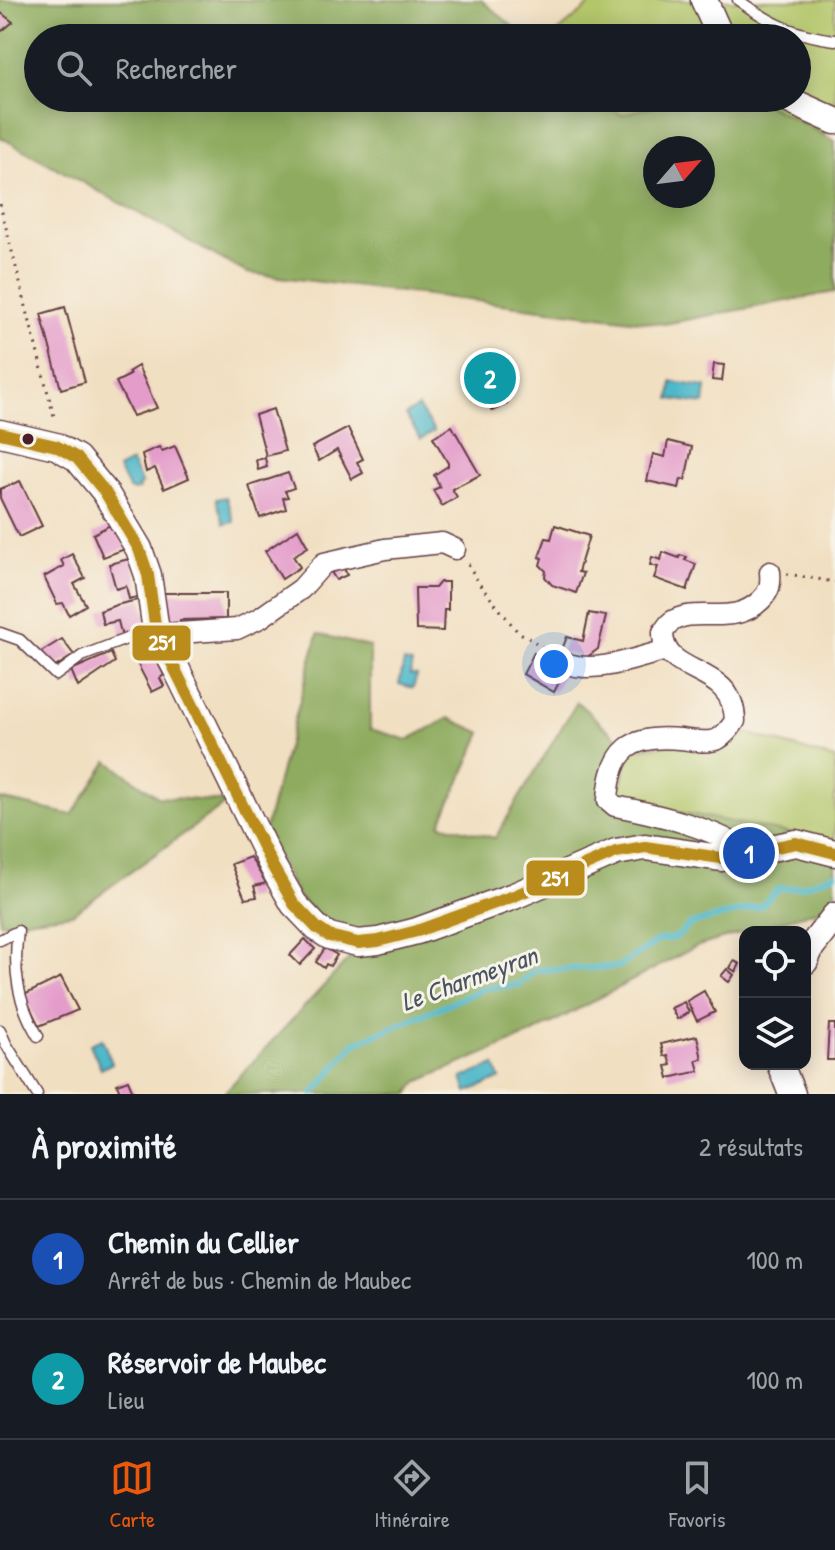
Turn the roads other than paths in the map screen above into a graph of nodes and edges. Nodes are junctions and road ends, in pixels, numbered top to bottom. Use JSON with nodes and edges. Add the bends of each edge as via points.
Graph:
{"nodes":[{"id":1,"x":704,"y":0,"type":"edge"},
{"id":2,"x":738,"y":0,"type":"edge"},
{"id":3,"x":715,"y":24,"type":"edge"},
{"id":4,"x":775,"y":24,"type":"edge"},
{"id":5,"x":811,"y":37,"type":"edge"},
{"id":6,"x":835,"y":40,"type":"edge"},
{"id":7,"x":811,"y":110,"type":"edge"},
{"id":8,"x":835,"y":121,"type":"edge"},
{"id":9,"x":0,"y":433,"type":"edge"},
{"id":10,"x":455,"y":549,"type":"road end"},
{"id":11,"x":770,"y":572,"type":"road end"},
{"id":12,"x":156,"y":631,"type":"junction"},
{"id":13,"x":0,"y":633,"type":"edge"},
{"id":14,"x":667,"y":650,"type":"junction"},
{"id":15,"x":568,"y":664,"type":"road end"},
{"id":16,"x":749,"y":853,"type":"junction"},
{"id":17,"x":835,"y":853,"type":"edge"},
{"id":18,"x":835,"y":916,"type":"edge"},
{"id":19,"x":0,"y":940,"type":"edge"},
{"id":20,"x":811,"y":947,"type":"edge"},
{"id":21,"x":0,"y":1030,"type":"edge"},
{"id":22,"x":38,"y":1036,"type":"dead end"},
{"id":23,"x":782,"y":1070,"type":"edge"},
{"id":24,"x":37,"y":1094,"type":"edge"},
{"id":25,"x":792,"y":1094,"type":"edge"}],
"edges":[{"from":1,"to":3,"type":"street"},
{"from":2,"to":4,"type":"lane"},
{"from":5,"to":6,"type":"lane"},
{"from":7,"to":8,"type":"street"},
{"from":9,"to":12,"type":"street","via":[[56,446],[91,473],[139,549]]},
{"from":10,"to":12,"type":"street","via":[[442,543],[341,557],[324,563],[301,589],[237,629]]},
{"from":11,"to":14,"type":"street","via":[[771,586],[752,608],[670,622],[663,632]]},
{"from":12,"to":13,"type":"lane","via":[[82,656],[56,675],[20,640]]},
{"from":12,"to":16,"type":"street","via":[[294,904],[317,928],[340,941],[378,941],[417,931],[616,852],[645,847],[721,858]]},
{"from":14,"to":15,"type":"street","via":[[596,667]]},
{"from":14,"to":16,"type":"street","via":[[730,693],[735,721],[718,739],[650,737],[629,745],[617,761],[608,800],[725,838]]},
{"from":16,"to":17,"type":"street","via":[[796,843]]},
{"from":18,"to":20,"type":"street"},
{"from":19,"to":22,"type":"lane","via":[[18,931],[17,988]]},
{"from":21,"to":24,"type":"lane"},
{"from":23,"to":25,"type":"street"}]}
